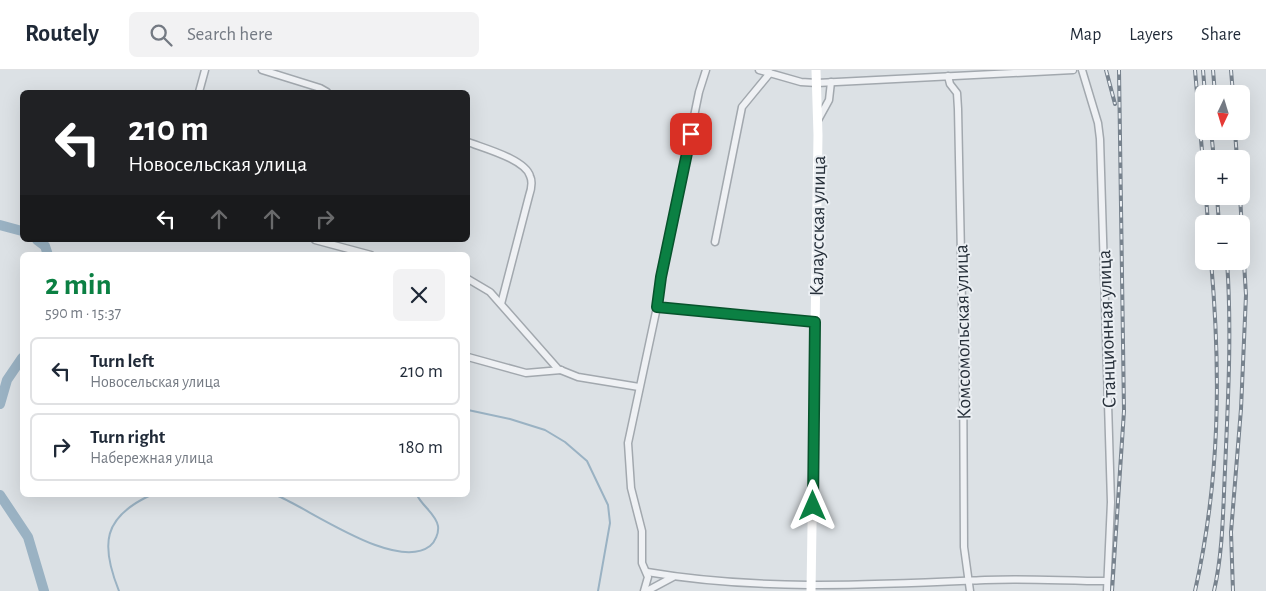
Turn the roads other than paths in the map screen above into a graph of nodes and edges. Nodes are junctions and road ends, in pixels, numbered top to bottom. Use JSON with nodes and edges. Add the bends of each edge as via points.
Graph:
{"nodes":[{"id":1,"x":205,"y":70,"type":"edge"},
{"id":2,"x":262,"y":70,"type":"edge"},
{"id":3,"x":706,"y":70,"type":"edge"},
{"id":4,"x":759,"y":70,"type":"edge"},
{"id":5,"x":816,"y":70,"type":"edge"},
{"id":6,"x":1073,"y":70,"type":"edge"},
{"id":7,"x":1082,"y":70,"type":"edge"},
{"id":8,"x":770,"y":73,"type":"junction"},
{"id":9,"x":948,"y":76,"type":"junction"},
{"id":10,"x":831,"y":82,"type":"junction"},
{"id":11,"x":816,"y":83,"type":"junction"},
{"id":12,"x":200,"y":90,"type":"edge"},
{"id":13,"x":324,"y":90,"type":"edge"},
{"id":14,"x":818,"y":120,"type":"junction"},
{"id":15,"x":470,"y":143,"type":"edge"},
{"id":16,"x":323,"y":242,"type":"edge"},
{"id":17,"x":715,"y":242,"type":"dead end"},
{"id":18,"x":361,"y":252,"type":"edge"},
{"id":19,"x":470,"y":280,"type":"edge"},
{"id":20,"x":505,"y":286,"type":"junction"},
{"id":21,"x":490,"y":292,"type":"junction"},
{"id":22,"x":501,"y":304,"type":"junction"},
{"id":23,"x":657,"y":307,"type":"junction"},
{"id":24,"x":815,"y":322,"type":"junction"},
{"id":25,"x":470,"y":358,"type":"edge"},
{"id":26,"x":561,"y":370,"type":"junction"},
{"id":27,"x":639,"y":386,"type":"junction"},
{"id":28,"x":647,"y":572,"type":"junction"},
{"id":29,"x":673,"y":577,"type":"junction"},
{"id":30,"x":968,"y":581,"type":"junction"},
{"id":31,"x":1106,"y":581,"type":"junction"},
{"id":32,"x":811,"y":589,"type":"edge"},
{"id":33,"x":645,"y":591,"type":"edge"},
{"id":34,"x":970,"y":591,"type":"edge"},
{"id":35,"x":1107,"y":591,"type":"edge"}],
"edges":[{"from":1,"to":12,"type":"street"},
{"from":2,"to":13,"type":"street"},
{"from":3,"to":23,"type":"street","via":[[698,92]]},
{"from":4,"to":8,"type":"street"},
{"from":5,"to":11,"type":"street","name":"Калаусская улица"},
{"from":6,"to":9,"type":"street"},
{"from":7,"to":31,"type":"street","name":"Станционная улица","via":[[1100,140],[1111,502]]},
{"from":8,"to":11,"type":"street"},
{"from":8,"to":17,"type":"street","via":[[742,107]]},
{"from":9,"to":10,"type":"street"},
{"from":9,"to":30,"type":"street","name":"Комсомольская улица","via":[[957,93],[958,109],[964,547]]},
{"from":10,"to":11,"type":"street"},
{"from":10,"to":14,"type":"street","via":[[829,100]]},
{"from":11,"to":14,"type":"street","name":"Калаусская улица"},
{"from":14,"to":24,"type":"street","name":"Калаусская улица"},
{"from":15,"to":20,"type":"street","via":[[512,159],[526,170],[531,179]]},
{"from":16,"to":18,"type":"street"},
{"from":19,"to":21,"type":"street"},
{"from":20,"to":21,"type":"street"},
{"from":20,"to":22,"type":"street"},
{"from":21,"to":22,"type":"street"},
{"from":22,"to":26,"type":"street"},
{"from":23,"to":24,"type":"street"},
{"from":23,"to":27,"type":"street"},
{"from":24,"to":32,"type":"street","name":"Калаусская улица"},
{"from":25,"to":26,"type":"street","via":[[526,373]]},
{"from":26,"to":27,"type":"street","via":[[578,377]]},
{"from":27,"to":28,"type":"street","via":[[628,442],[628,463],[634,506],[642,531],[642,563]]},
{"from":28,"to":29,"type":"street"},
{"from":28,"to":33,"type":"street"},
{"from":29,"to":32,"type":"street"},
{"from":29,"to":33,"type":"street"},
{"from":30,"to":31,"type":"street","via":[[1056,578]]},
{"from":30,"to":32,"type":"street"},
{"from":30,"to":34,"type":"street","name":"Комсомольская улица"},
{"from":31,"to":35,"type":"street","name":"Станционная улица"}]}
